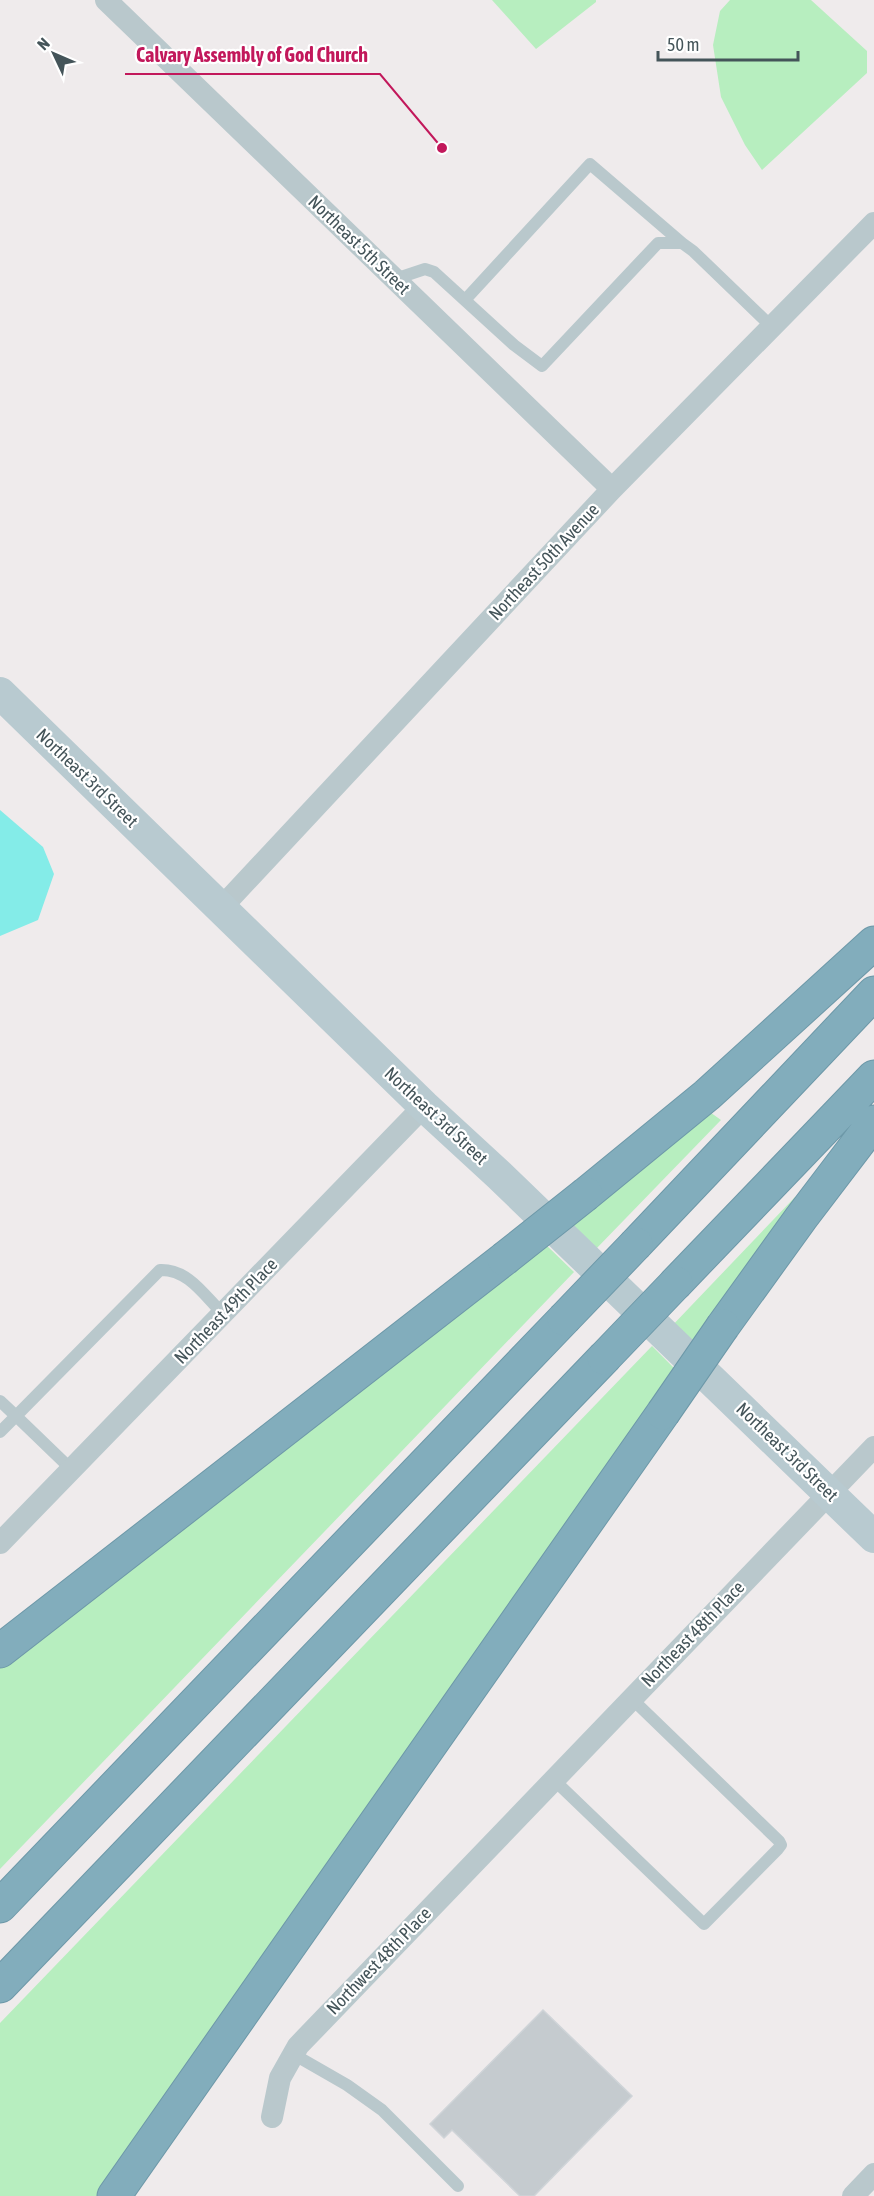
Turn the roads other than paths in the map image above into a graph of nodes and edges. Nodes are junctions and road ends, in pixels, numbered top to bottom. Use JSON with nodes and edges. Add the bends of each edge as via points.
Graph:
{"nodes":[{"id":1,"x":106,"y":0,"type":"edge"},
{"id":2,"x":874,"y":223,"type":"edge"},
{"id":3,"x":682,"y":243,"type":"junction"},
{"id":4,"x":395,"y":279,"type":"junction"},
{"id":5,"x":465,"y":300,"type":"junction"},
{"id":6,"x":772,"y":327,"type":"junction"},
{"id":7,"x":612,"y":489,"type":"junction"},
{"id":8,"x":0,"y":693,"type":"edge"},
{"id":9,"x":221,"y":908,"type":"junction"},
{"id":10,"x":874,"y":943,"type":"edge"},
{"id":11,"x":874,"y":993,"type":"edge"},
{"id":12,"x":874,"y":1077,"type":"edge"},
{"id":13,"x":424,"y":1106,"type":"junction"},
{"id":14,"x":874,"y":1122,"type":"edge"},
{"id":15,"x":223,"y":1314,"type":"junction"},
{"id":16,"x":0,"y":1401,"type":"edge"},
{"id":17,"x":16,"y":1416,"type":"junction"},
{"id":18,"x":0,"y":1432,"type":"edge"},
{"id":19,"x":874,"y":1447,"type":"edge"},
{"id":20,"x":72,"y":1470,"type":"junction"},
{"id":21,"x":829,"y":1493,"type":"junction"},
{"id":22,"x":874,"y":1537,"type":"edge"},
{"id":23,"x":0,"y":1543,"type":"edge"},
{"id":24,"x":0,"y":1651,"type":"edge"},
{"id":25,"x":631,"y":1698,"type":"junction"},
{"id":26,"x":553,"y":1779,"type":"junction"},
{"id":27,"x":513,"y":1821,"type":"joint"},
{"id":28,"x":0,"y":1906,"type":"edge"},
{"id":29,"x":0,"y":1986,"type":"edge"},
{"id":30,"x":293,"y":2054,"type":"junction"},
{"id":31,"x":272,"y":2117,"type":"dead end"},
{"id":32,"x":874,"y":2174,"type":"edge"},
{"id":33,"x":458,"y":2186,"type":"dead end"},
{"id":34,"x":114,"y":2196,"type":"edge"},
{"id":35,"x":853,"y":2196,"type":"edge"}],
"edges":[{"from":1,"to":4,"type":"street","name":"Northeast 5th Street"},
{"from":2,"to":6,"type":"street","name":"Northeast 50th Avenue"},
{"from":3,"to":5,"type":"lane","via":[[657,243],[542,366]]},
{"from":3,"to":5,"type":"lane","via":[[590,164]]},
{"from":3,"to":6,"type":"lane"},
{"from":4,"to":5,"type":"lane","via":[[425,269],[434,272]]},
{"from":4,"to":7,"type":"street","name":"Northeast 5th Street"},
{"from":6,"to":7,"type":"street","name":"Northeast 50th Avenue"},
{"from":7,"to":9,"type":"street","name":"Northeast 50th Avenue"},
{"from":8,"to":9,"type":"street","name":"Northeast 3rd Street"},
{"from":9,"to":13,"type":"street","name":"Northeast 3rd Street"},
{"from":10,"to":24,"type":"highway","bridge":true,"via":[[707,1095],[586,1194]]},
{"from":11,"to":28,"type":"highway","bridge":true},
{"from":12,"to":29,"type":"highway","bridge":true},
{"from":13,"to":15,"type":"street","name":"Northeast 49th Place"},
{"from":13,"to":21,"type":"street","name":"Northeast 3rd Street"},
{"from":14,"to":34,"type":"highway","bridge":true,"via":[[723,1326]]},
{"from":15,"to":17,"type":"lane","via":[[183,1274],[160,1270]]},
{"from":15,"to":20,"type":"street","name":"Northeast 49th Place"},
{"from":16,"to":17,"type":"lane"},
{"from":17,"to":18,"type":"lane"},
{"from":17,"to":20,"type":"lane"},
{"from":19,"to":21,"type":"street","name":"Northeast 48th Place"},
{"from":20,"to":23,"type":"street","name":"Northeast 49th Place"},
{"from":21,"to":22,"type":"street","name":"Northeast 3rd Street"},
{"from":21,"to":25,"type":"street","name":"Northeast 48th Place"},
{"from":25,"to":26,"type":"street","name":"Northeast 48th Place"},
{"from":25,"to":26,"type":"lane","via":[[780,1841],[778,1849],[704,1924]]},
{"from":26,"to":27,"type":"street","name":"Northeast 48th Place"},
{"from":27,"to":30,"type":"street","name":"Northwest 48th Place"},
{"from":30,"to":31,"type":"street","name":"Northwest 48th Place","via":[[280,2078]]},
{"from":30,"to":33,"type":"lane","via":[[382,2110]]},
{"from":32,"to":35,"type":"street"}]}
